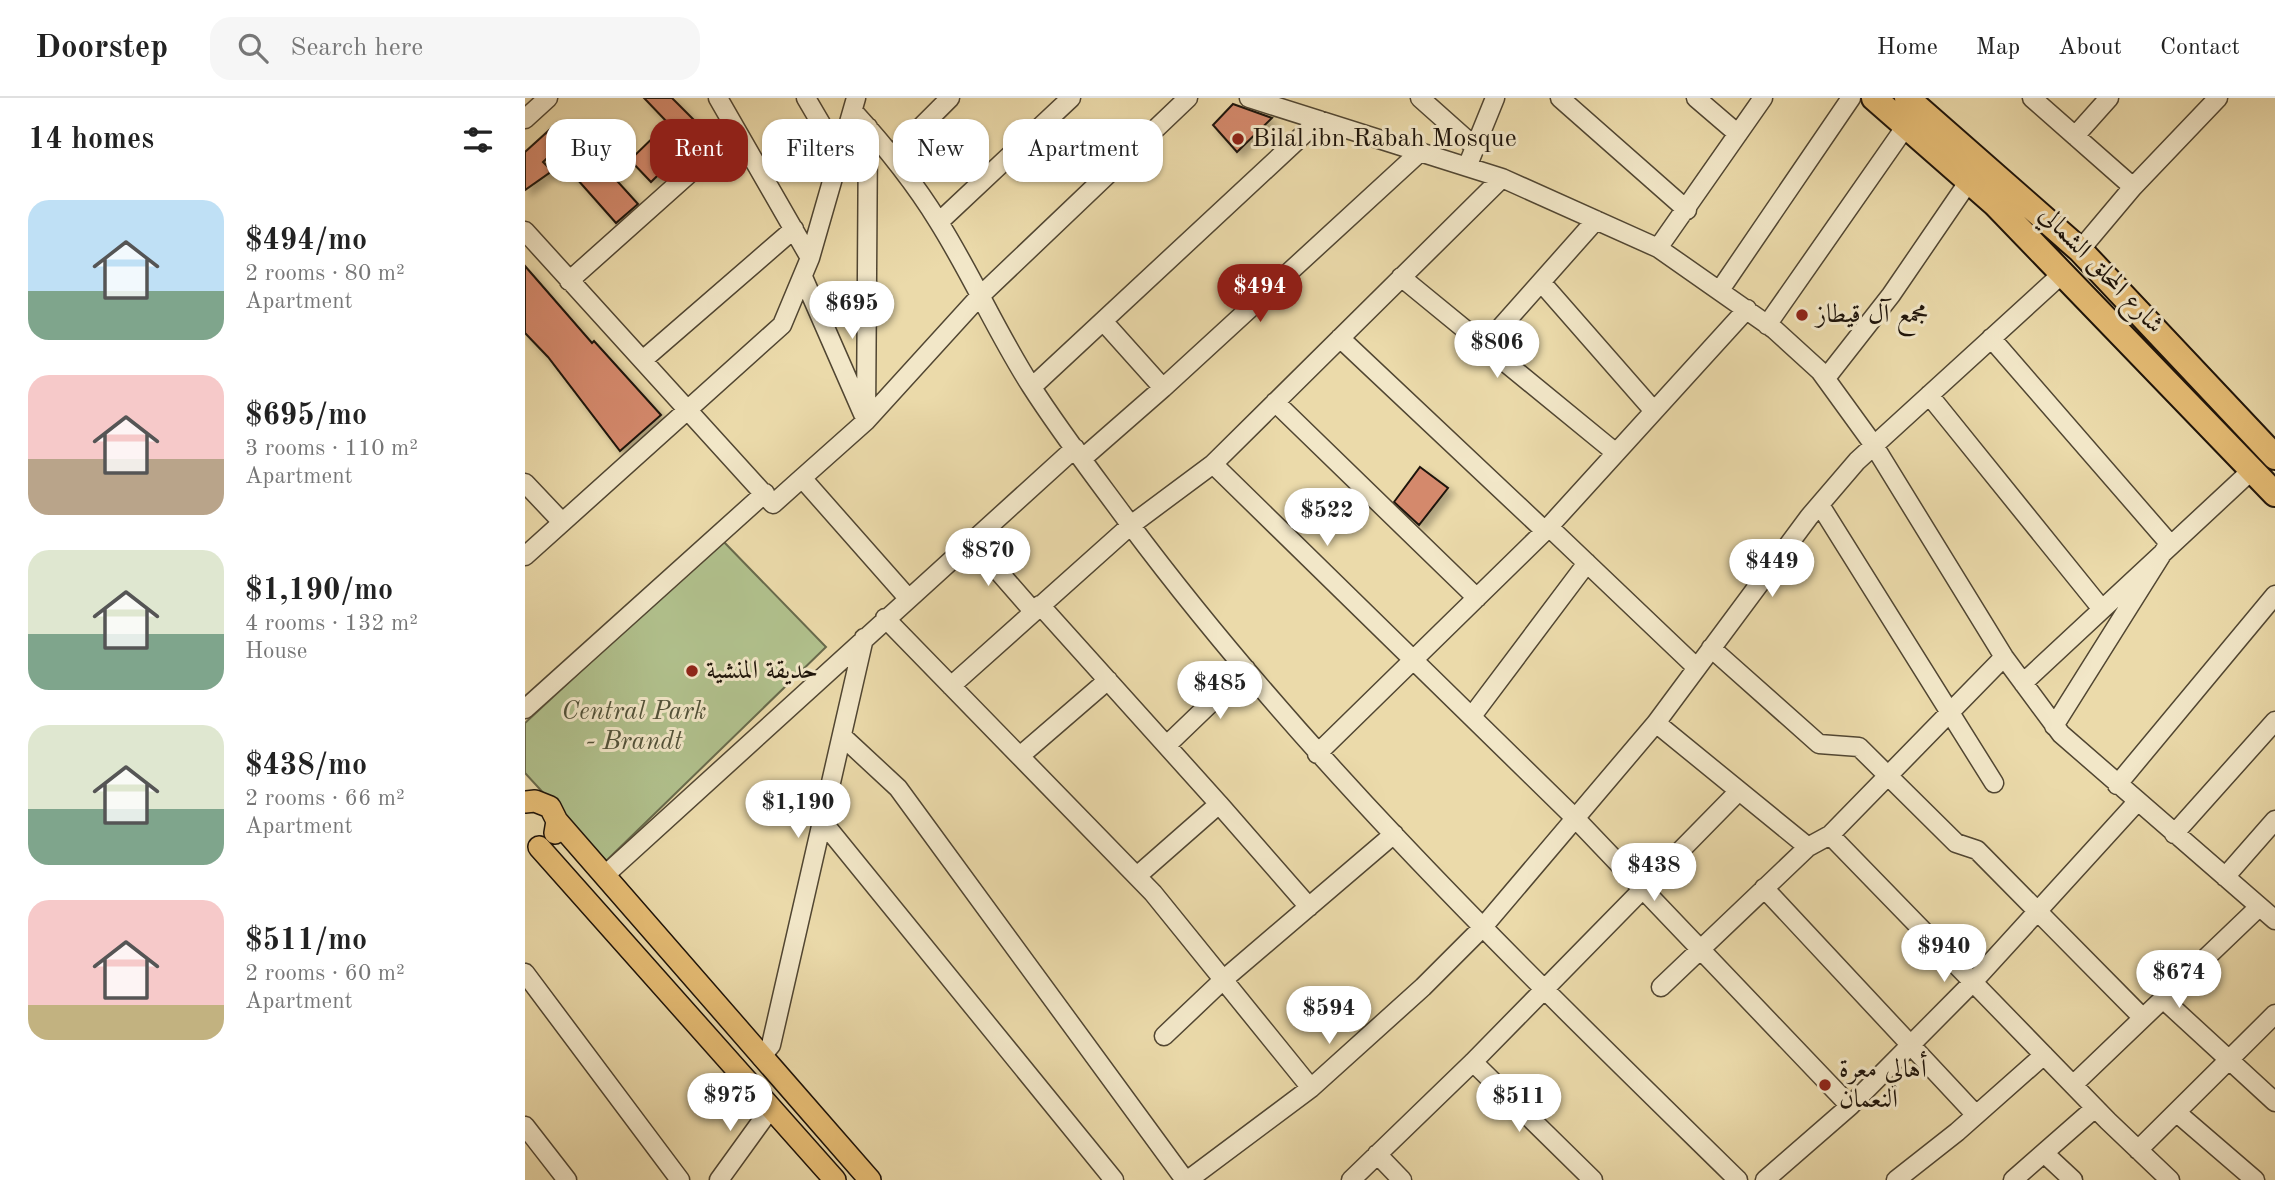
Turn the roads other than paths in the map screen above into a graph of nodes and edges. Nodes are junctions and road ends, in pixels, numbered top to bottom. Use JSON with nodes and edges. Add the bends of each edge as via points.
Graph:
{"nodes":[{"id":1,"x":548,"y":98,"type":"edge"},
{"id":2,"x":718,"y":98,"type":"edge"},
{"id":3,"x":806,"y":98,"type":"edge"},
{"id":4,"x":950,"y":98,"type":"edge"},
{"id":5,"x":1071,"y":98,"type":"edge"},
{"id":6,"x":1188,"y":98,"type":"edge"},
{"id":7,"x":1249,"y":98,"type":"edge"},
{"id":8,"x":1420,"y":98,"type":"edge"},
{"id":9,"x":1495,"y":98,"type":"edge"},
{"id":10,"x":1560,"y":98,"type":"edge"},
{"id":11,"x":1696,"y":98,"type":"edge"},
{"id":12,"x":1763,"y":98,"type":"edge"},
{"id":13,"x":1851,"y":98,"type":"edge"},
{"id":14,"x":1874,"y":98,"type":"edge"},
{"id":15,"x":1907,"y":98,"type":"edge"},
{"id":16,"x":2032,"y":98,"type":"edge"},
{"id":17,"x":2109,"y":98,"type":"edge"},
{"id":18,"x":2218,"y":98,"type":"edge"},
{"id":19,"x":525,"y":119,"type":"edge"},
{"id":20,"x":730,"y":119,"type":"edge"},
{"id":21,"x":818,"y":119,"type":"edge"},
{"id":22,"x":1319,"y":120,"type":"junction"},
{"id":23,"x":1906,"y":126,"type":"junction"},
{"id":24,"x":1738,"y":134,"type":"junction"},
{"id":25,"x":2075,"y":136,"type":"junction"},
{"id":26,"x":879,"y":140,"type":"edge"},
{"id":27,"x":1475,"y":147,"type":"junction"},
{"id":28,"x":748,"y":150,"type":"edge"},
{"id":29,"x":1420,"y":152,"type":"junction"},
{"id":30,"x":892,"y":156,"type":"junction"},
{"id":31,"x":1467,"y":167,"type":"junction"},
{"id":32,"x":1502,"y":178,"type":"junction"},
{"id":33,"x":1969,"y":181,"type":"junction"},
{"id":34,"x":680,"y":182,"type":"edge"},
{"id":35,"x":832,"y":182,"type":"edge"},
{"id":36,"x":868,"y":182,"type":"edge"},
{"id":37,"x":2133,"y":187,"type":"junction"},
{"id":38,"x":1687,"y":210,"type":"junction"},
{"id":39,"x":1596,"y":220,"type":"junction"},
{"id":40,"x":939,"y":222,"type":"junction"},
{"id":41,"x":794,"y":229,"type":"junction"},
{"id":42,"x":525,"y":231,"type":"edge"},
{"id":43,"x":1658,"y":248,"type":"junction"},
{"id":44,"x":2081,"y":251,"type":"junction"},
{"id":45,"x":810,"y":258,"type":"junction"},
{"id":46,"x":2062,"y":272,"type":"junction"},
{"id":47,"x":803,"y":277,"type":"junction"},
{"id":48,"x":1401,"y":277,"type":"junction"},
{"id":49,"x":569,"y":281,"type":"junction"},
{"id":50,"x":1541,"y":282,"type":"junction"},
{"id":51,"x":1720,"y":290,"type":"junction"},
{"id":52,"x":978,"y":298,"type":"junction"},
{"id":53,"x":1747,"y":309,"type":"junction"},
{"id":54,"x":1103,"y":321,"type":"junction"},
{"id":55,"x":1767,"y":325,"type":"junction"},
{"id":56,"x":1341,"y":338,"type":"junction"},
{"id":57,"x":1991,"y":338,"type":"junction"},
{"id":58,"x":1485,"y":345,"type":"junction"},
{"id":59,"x":644,"y":359,"type":"junction"},
{"id":60,"x":1825,"y":378,"type":"junction"},
{"id":61,"x":1032,"y":387,"type":"junction"},
{"id":62,"x":1163,"y":388,"type":"junction"},
{"id":63,"x":1929,"y":395,"type":"junction"},
{"id":64,"x":1275,"y":402,"type":"junction"},
{"id":65,"x":689,"y":407,"type":"junction"},
{"id":66,"x":1654,"y":411,"type":"junction"},
{"id":67,"x":866,"y":421,"type":"junction"},
{"id":68,"x":1873,"y":444,"type":"junction"},
{"id":69,"x":1079,"y":453,"type":"junction"},
{"id":70,"x":1616,"y":453,"type":"junction"},
{"id":71,"x":2275,"y":457,"type":"edge"},
{"id":72,"x":1213,"y":464,"type":"junction"},
{"id":73,"x":2252,"y":470,"type":"junction"},
{"id":74,"x":802,"y":478,"type":"junction"},
{"id":75,"x":525,"y":483,"type":"edge"},
{"id":76,"x":765,"y":493,"type":"junction"},
{"id":77,"x":2275,"y":494,"type":"edge"},
{"id":78,"x":1820,"y":505,"type":"junction"},
{"id":79,"x":562,"y":522,"type":"junction"},
{"id":80,"x":1131,"y":525,"type":"junction"},
{"id":81,"x":1547,"y":529,"type":"junction"},
{"id":82,"x":971,"y":540,"type":"junction"},
{"id":83,"x":2169,"y":543,"type":"junction"},
{"id":84,"x":525,"y":556,"type":"edge"},
{"id":85,"x":1587,"y":563,"type":"junction"},
{"id":86,"x":2275,"y":595,"type":"edge"},
{"id":87,"x":908,"y":597,"type":"junction"},
{"id":88,"x":1477,"y":598,"type":"junction"},
{"id":89,"x":1037,"y":608,"type":"junction"},
{"id":90,"x":2101,"y":608,"type":"junction"},
{"id":91,"x":885,"y":618,"type":"junction"},
{"id":92,"x":864,"y":638,"type":"junction"},
{"id":93,"x":1711,"y":648,"type":"junction"},
{"id":94,"x":2004,"y":657,"type":"junction"},
{"id":95,"x":1415,"y":659,"type":"junction"},
{"id":96,"x":1246,"y":668,"type":"junction"},
{"id":97,"x":1697,"y":668,"type":"junction"},
{"id":98,"x":1108,"y":680,"type":"junction"},
{"id":99,"x":2022,"y":683,"type":"junction"},
{"id":100,"x":951,"y":686,"type":"junction"},
{"id":101,"x":525,"y":709,"type":"edge"},
{"id":102,"x":1952,"y":710,"type":"junction"},
{"id":103,"x":1472,"y":716,"type":"junction"},
{"id":104,"x":2275,"y":721,"type":"edge"},
{"id":105,"x":1655,"y":723,"type":"junction"},
{"id":106,"x":2054,"y":726,"type":"junction"},
{"id":107,"x":842,"y":736,"type":"junction"},
{"id":108,"x":1167,"y":745,"type":"junction"},
{"id":109,"x":1317,"y":754,"type":"junction"},
{"id":110,"x":1020,"y":756,"type":"junction"},
{"id":111,"x":1889,"y":775,"type":"junction"},
{"id":112,"x":1994,"y":783,"type":"dead end"},
{"id":113,"x":2117,"y":785,"type":"junction"},
{"id":114,"x":1739,"y":791,"type":"junction"},
{"id":115,"x":528,"y":797,"type":"edge"},
{"id":116,"x":2137,"y":802,"type":"junction"},
{"id":117,"x":1219,"y":804,"type":"junction"},
{"id":118,"x":1575,"y":818,"type":"junction"},
{"id":119,"x":2275,"y":820,"type":"edge"},
{"id":120,"x":557,"y":821,"type":"junction"},
{"id":121,"x":822,"y":821,"type":"junction"},
{"id":122,"x":1394,"y":834,"type":"junction"},
{"id":123,"x":2174,"y":834,"type":"junction"},
{"id":124,"x":1830,"y":835,"type":"junction"},
{"id":125,"x":532,"y":846,"type":"edge"},
{"id":126,"x":1808,"y":847,"type":"junction"},
{"id":127,"x":604,"y":876,"type":"junction"},
{"id":128,"x":1137,"y":876,"type":"junction"},
{"id":129,"x":2225,"y":877,"type":"junction"},
{"id":130,"x":1642,"y":888,"type":"junction"},
{"id":131,"x":1764,"y":888,"type":"junction"},
{"id":132,"x":1309,"y":907,"type":"junction"},
{"id":133,"x":2259,"y":907,"type":"junction"},
{"id":134,"x":2038,"y":912,"type":"junction"},
{"id":135,"x":2275,"y":920,"type":"edge"},
{"id":136,"x":1483,"y":927,"type":"junction"},
{"id":137,"x":1700,"y":949,"type":"junction"},
{"id":138,"x":525,"y":973,"type":"edge"},
{"id":139,"x":1223,"y":980,"type":"junction"},
{"id":140,"x":1973,"y":982,"type":"junction"},
{"id":141,"x":1661,"y":987,"type":"dead end"},
{"id":142,"x":1542,"y":988,"type":"junction"},
{"id":143,"x":2163,"y":999,"type":"junction"},
{"id":144,"x":2275,"y":1014,"type":"edge"},
{"id":145,"x":2143,"y":1018,"type":"junction"},
{"id":146,"x":1164,"y":1036,"type":"dead end"},
{"id":147,"x":1911,"y":1045,"type":"junction"},
{"id":148,"x":2044,"y":1055,"type":"junction"},
{"id":149,"x":761,"y":1057,"type":"junction"},
{"id":150,"x":2229,"y":1060,"type":"junction"},
{"id":151,"x":1473,"y":1062,"type":"junction"},
{"id":152,"x":2073,"y":1085,"type":"junction"},
{"id":153,"x":1311,"y":1088,"type":"junction"},
{"id":154,"x":2275,"y":1102,"type":"edge"},
{"id":155,"x":1850,"y":1106,"type":"junction"},
{"id":156,"x":772,"y":1108,"type":"junction"},
{"id":157,"x":2095,"y":1108,"type":"junction"},
{"id":158,"x":2176,"y":1112,"type":"junction"},
{"id":159,"x":1976,"y":1115,"type":"junction"},
{"id":160,"x":525,"y":1126,"type":"edge"},
{"id":161,"x":2138,"y":1150,"type":"junction"},
{"id":162,"x":2044,"y":1153,"type":"junction"},
{"id":163,"x":1377,"y":1154,"type":"junction"},
{"id":164,"x":865,"y":1178,"type":"edge"},
{"id":165,"x":567,"y":1180,"type":"edge"},
{"id":166,"x":680,"y":1180,"type":"edge"},
{"id":167,"x":719,"y":1180,"type":"edge"},
{"id":168,"x":835,"y":1180,"type":"edge"},
{"id":169,"x":1114,"y":1180,"type":"edge"},
{"id":170,"x":1187,"y":1180,"type":"edge"},
{"id":171,"x":1351,"y":1180,"type":"edge"},
{"id":172,"x":1402,"y":1180,"type":"edge"},
{"id":173,"x":1593,"y":1180,"type":"edge"},
{"id":174,"x":1738,"y":1180,"type":"edge"},
{"id":175,"x":1765,"y":1180,"type":"edge"},
{"id":176,"x":1896,"y":1180,"type":"edge"},
{"id":177,"x":2013,"y":1180,"type":"edge"},
{"id":178,"x":2073,"y":1180,"type":"edge"},
{"id":179,"x":2170,"y":1180,"type":"edge"},
{"id":180,"x":2255,"y":1180,"type":"edge"}],
"edges":[{"from":1,"to":19,"type":"street"},
{"from":2,"to":20,"type":"street"},
{"from":3,"to":21,"type":"street"},
{"from":4,"to":30,"type":"street"},
{"from":5,"to":40,"type":"street"},
{"from":6,"to":52,"type":"street"},
{"from":7,"to":22,"type":"street"},
{"from":8,"to":27,"type":"street"},
{"from":9,"to":27,"type":"street"},
{"from":10,"to":38,"type":"street"},
{"from":11,"to":24,"type":"street"},
{"from":12,"to":24,"type":"street"},
{"from":13,"to":51,"type":"street"},
{"from":14,"to":23,"type":"highway","name":"شارع المحلق الشمالي"},
{"from":15,"to":44,"type":"highway","name":"شارع المحلق الشمالي"},
{"from":16,"to":25,"type":"street"},
{"from":17,"to":25,"type":"street"},
{"from":18,"to":37,"type":"street"},
{"from":22,"to":29,"type":"street"},
{"from":22,"to":54,"type":"street"},
{"from":23,"to":33,"type":"highway","name":"شارع المحلق الشمالي"},
{"from":23,"to":55,"type":"street"},
{"from":24,"to":38,"type":"street"},
{"from":25,"to":37,"type":"street"},
{"from":26,"to":30,"type":"street"},
{"from":27,"to":31,"type":"street"},
{"from":28,"to":41,"type":"street"},
{"from":29,"to":31,"type":"street"},
{"from":29,"to":62,"type":"street"},
{"from":30,"to":40,"type":"street"},
{"from":31,"to":32,"type":"street"},
{"from":32,"to":39,"type":"street"},
{"from":32,"to":48,"type":"street"},
{"from":33,"to":46,"type":"highway","name":"شارع المحلق الشمالي"},
{"from":33,"to":60,"type":"street","via":[[1891,295]]},
{"from":34,"to":49,"type":"street"},
{"from":35,"to":45,"type":"street"},
{"from":36,"to":67,"type":"street"},
{"from":37,"to":44,"type":"street"},
{"from":38,"to":43,"type":"street"},
{"from":39,"to":43,"type":"street"},
{"from":39,"to":50,"type":"street"},
{"from":40,"to":52,"type":"street"},
{"from":41,"to":45,"type":"street"},
{"from":41,"to":59,"type":"street"},
{"from":42,"to":49,"type":"street"},
{"from":43,"to":51,"type":"street"},
{"from":44,"to":46,"type":"highway","via":[[2086,275]]},
{"from":44,"to":46,"type":"highway","via":[[2059,244]]},
{"from":44,"to":71,"type":"highway","name":"شارع المحلق الشمالي"},
{"from":45,"to":47,"type":"street"},
{"from":46,"to":57,"type":"street"},
{"from":46,"to":73,"type":"highway","name":"شارع المحلق الشمالي"},
{"from":47,"to":65,"type":"street","via":[[782,325]]},
{"from":47,"to":67,"type":"street"},
{"from":48,"to":56,"type":"street"},
{"from":48,"to":58,"type":"street"},
{"from":49,"to":59,"type":"street"},
{"from":50,"to":58,"type":"street"},
{"from":50,"to":66,"type":"street"},
{"from":51,"to":53,"type":"street"},
{"from":52,"to":61,"type":"street"},
{"from":52,"to":67,"type":"street"},
{"from":53,"to":55,"type":"street"},
{"from":53,"to":66,"type":"street"},
{"from":54,"to":61,"type":"street"},
{"from":54,"to":62,"type":"street"},
{"from":55,"to":60,"type":"street"},
{"from":56,"to":64,"type":"street"},
{"from":56,"to":81,"type":"street"},
{"from":57,"to":63,"type":"street"},
{"from":57,"to":83,"type":"street"},
{"from":58,"to":70,"type":"street"},
{"from":59,"to":65,"type":"street"},
{"from":60,"to":68,"type":"street"},
{"from":61,"to":69,"type":"street"},
{"from":62,"to":69,"type":"street"},
{"from":63,"to":68,"type":"street"},
{"from":63,"to":90,"type":"street"},
{"from":64,"to":72,"type":"street"},
{"from":64,"to":88,"type":"street"},
{"from":65,"to":76,"type":"street"},
{"from":65,"to":79,"type":"street"},
{"from":66,"to":70,"type":"street"},
{"from":67,"to":74,"type":"street"},
{"from":68,"to":78,"type":"street"},
{"from":68,"to":94,"type":"street"},
{"from":69,"to":80,"type":"street"},
{"from":69,"to":82,"type":"street"},
{"from":70,"to":81,"type":"street"},
{"from":72,"to":80,"type":"street"},
{"from":72,"to":95,"type":"street"},
{"from":73,"to":77,"type":"highway","name":"شارع المحلق الشمالي"},
{"from":73,"to":83,"type":"street"},
{"from":74,"to":76,"type":"street","via":[[773,504]]},
{"from":74,"to":87,"type":"street"},
{"from":75,"to":79,"type":"street"},
{"from":76,"to":101,"type":"street"},
{"from":78,"to":93,"type":"street"},
{"from":78,"to":102,"type":"street"},
{"from":79,"to":84,"type":"street"},
{"from":80,"to":89,"type":"street"},
{"from":80,"to":96,"type":"street"},
{"from":81,"to":85,"type":"street"},
{"from":81,"to":88,"type":"street"},
{"from":82,"to":87,"type":"street"},
{"from":82,"to":89,"type":"street"},
{"from":83,"to":90,"type":"street"},
{"from":83,"to":106,"type":"street"},
{"from":85,"to":97,"type":"street"},
{"from":85,"to":103,"type":"street"},
{"from":86,"to":113,"type":"street"},
{"from":87,"to":91,"type":"street"},
{"from":88,"to":95,"type":"street"},
{"from":89,"to":98,"type":"street"},
{"from":89,"to":100,"type":"street"},
{"from":90,"to":99,"type":"street"},
{"from":91,"to":92,"type":"street"},
{"from":91,"to":100,"type":"street"},
{"from":92,"to":107,"type":"street"},
{"from":92,"to":127,"type":"street"},
{"from":93,"to":97,"type":"street"},
{"from":93,"to":111,"type":"street","via":[[1819,744],[1859,747]]},
{"from":94,"to":99,"type":"street"},
{"from":94,"to":102,"type":"street"},
{"from":95,"to":103,"type":"street"},
{"from":95,"to":109,"type":"street"},
{"from":96,"to":108,"type":"street"},
{"from":96,"to":109,"type":"street"},
{"from":97,"to":105,"type":"street"},
{"from":98,"to":108,"type":"street"},
{"from":98,"to":110,"type":"street"},
{"from":99,"to":106,"type":"street"},
{"from":100,"to":110,"type":"street"},
{"from":102,"to":111,"type":"street"},
{"from":102,"to":112,"type":"street"},
{"from":103,"to":118,"type":"street"},
{"from":104,"to":123,"type":"street"},
{"from":105,"to":114,"type":"street"},
{"from":105,"to":118,"type":"street"},
{"from":106,"to":113,"type":"street"},
{"from":107,"to":121,"type":"street"},
{"from":107,"to":170,"type":"street","via":[[898,788]]},
{"from":108,"to":117,"type":"street"},
{"from":109,"to":122,"type":"street"},
{"from":110,"to":128,"type":"street"},
{"from":111,"to":124,"type":"street"},
{"from":111,"to":134,"type":"street","via":[[1956,843],[1977,850]]},
{"from":113,"to":116,"type":"street"},
{"from":114,"to":126,"type":"street"},
{"from":114,"to":130,"type":"street"},
{"from":115,"to":120,"type":"main road","via":[[550,807]]},
{"from":116,"to":123,"type":"street"},
{"from":116,"to":134,"type":"street"},
{"from":117,"to":128,"type":"street"},
{"from":117,"to":132,"type":"street"},
{"from":118,"to":130,"type":"street"},
{"from":118,"to":136,"type":"street"},
{"from":119,"to":129,"type":"street"},
{"from":120,"to":125,"type":"main road","via":[[555,835]]},
{"from":120,"to":127,"type":"main road"},
{"from":121,"to":149,"type":"street","via":[[771,1045]]},
{"from":121,"to":169,"type":"street"},
{"from":122,"to":132,"type":"street"},
{"from":122,"to":136,"type":"street"},
{"from":123,"to":129,"type":"street"},
{"from":124,"to":126,"type":"street"},
{"from":124,"to":140,"type":"street"},
{"from":125,"to":156,"type":"main road"},
{"from":126,"to":131,"type":"street"},
{"from":127,"to":149,"type":"main road"},
{"from":128,"to":139,"type":"street"},
{"from":129,"to":133,"type":"street"},
{"from":130,"to":137,"type":"street"},
{"from":130,"to":142,"type":"street"},
{"from":131,"to":137,"type":"street"},
{"from":131,"to":147,"type":"street"},
{"from":132,"to":139,"type":"street"},
{"from":133,"to":135,"type":"street"},
{"from":133,"to":143,"type":"street"},
{"from":134,"to":140,"type":"street"},
{"from":134,"to":145,"type":"street"},
{"from":136,"to":142,"type":"street"},
{"from":136,"to":153,"type":"street"},
{"from":137,"to":141,"type":"street"},
{"from":137,"to":155,"type":"street"},
{"from":138,"to":166,"type":"street"},
{"from":139,"to":146,"type":"street"},
{"from":139,"to":153,"type":"street"},
{"from":140,"to":147,"type":"street"},
{"from":140,"to":148,"type":"street"},
{"from":142,"to":151,"type":"street"},
{"from":142,"to":174,"type":"street"},
{"from":143,"to":145,"type":"street"},
{"from":143,"to":150,"type":"street"},
{"from":144,"to":150,"type":"street"},
{"from":145,"to":152,"type":"street"},
{"from":147,"to":155,"type":"street"},
{"from":147,"to":159,"type":"street"},
{"from":148,"to":152,"type":"street"},
{"from":148,"to":159,"type":"street"},
{"from":149,"to":164,"type":"main road"},
{"from":150,"to":154,"type":"street"},
{"from":150,"to":158,"type":"street"},
{"from":151,"to":163,"type":"street"},
{"from":151,"to":173,"type":"street"},
{"from":152,"to":157,"type":"street"},
{"from":153,"to":170,"type":"street"},
{"from":155,"to":175,"type":"street"},
{"from":156,"to":167,"type":"street"},
{"from":156,"to":168,"type":"main road"},
{"from":157,"to":161,"type":"street"},
{"from":157,"to":162,"type":"street"},
{"from":158,"to":161,"type":"street"},
{"from":158,"to":180,"type":"street"},
{"from":159,"to":176,"type":"street"},
{"from":160,"to":165,"type":"street"},
{"from":161,"to":179,"type":"street"},
{"from":162,"to":177,"type":"street"},
{"from":162,"to":178,"type":"street"},
{"from":163,"to":171,"type":"street"},
{"from":163,"to":172,"type":"street"}]}
